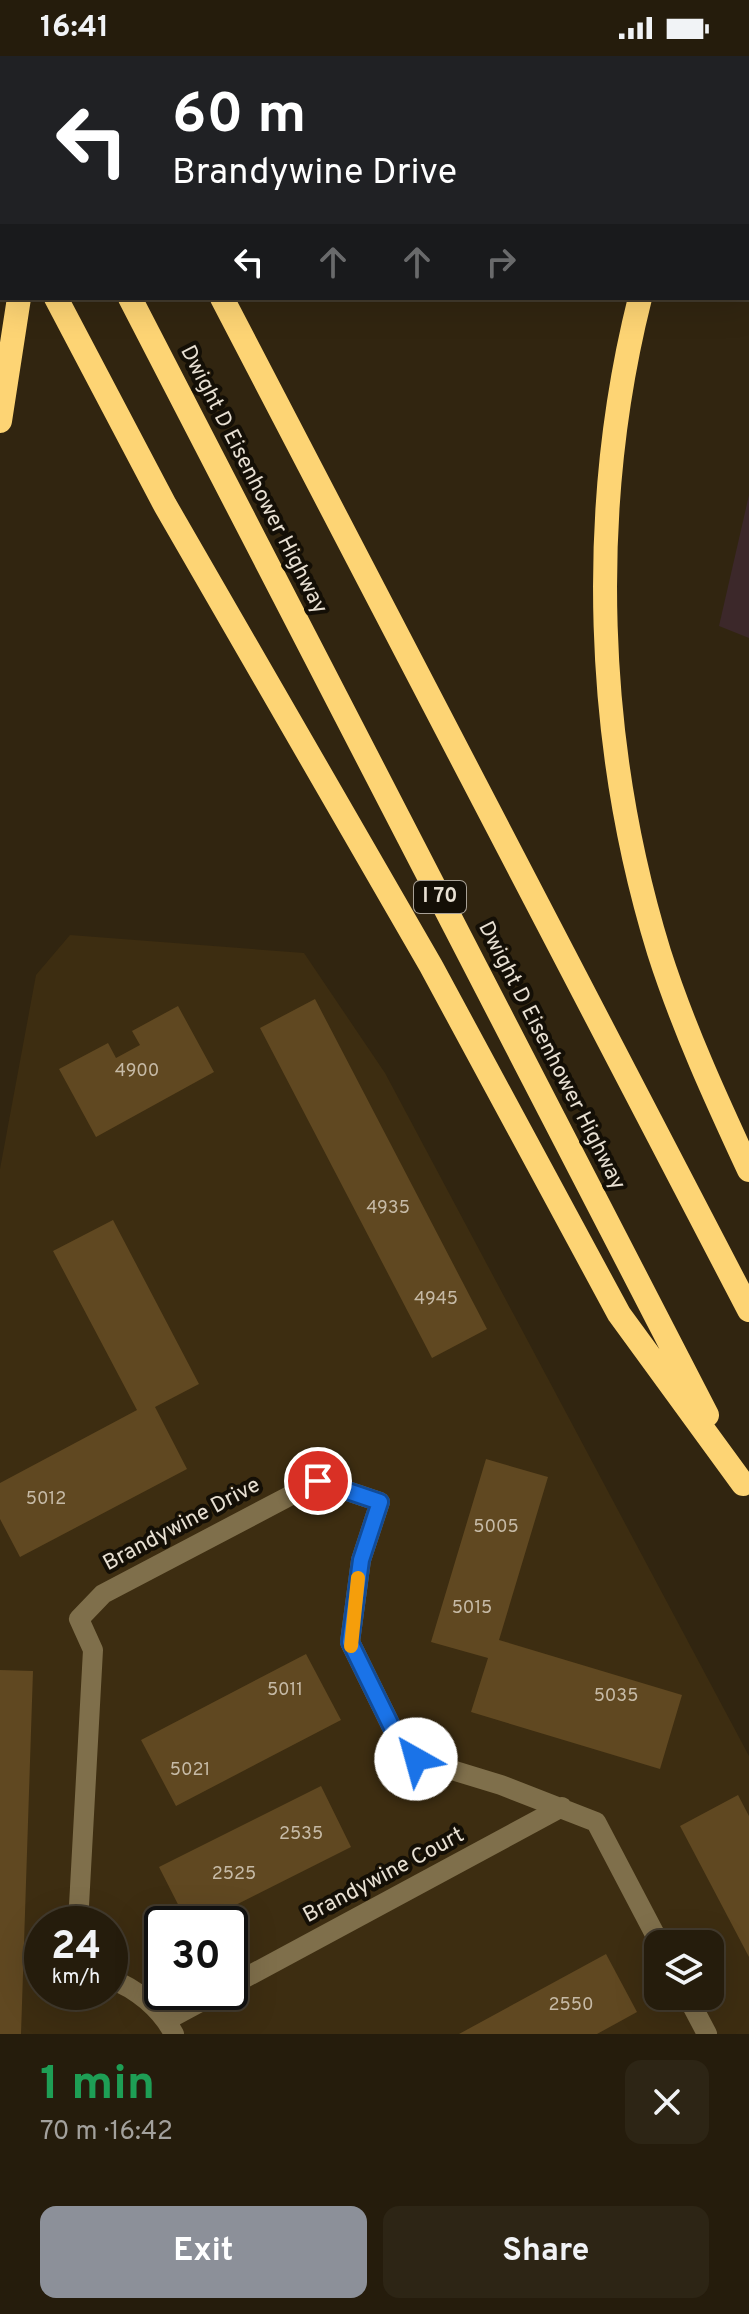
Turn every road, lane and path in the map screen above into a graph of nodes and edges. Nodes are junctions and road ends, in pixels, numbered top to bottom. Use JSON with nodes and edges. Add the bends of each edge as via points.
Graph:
{"nodes":[{"id":1,"x":19,"y":300,"type":"edge"},
{"id":2,"x":57,"y":300,"type":"edge"},
{"id":3,"x":131,"y":300,"type":"edge"},
{"id":4,"x":223,"y":300,"type":"edge"},
{"id":5,"x":640,"y":300,"type":"edge"},
{"id":6,"x":0,"y":421,"type":"edge"},
{"id":7,"x":749,"y":1170,"type":"edge"},
{"id":8,"x":749,"y":1310,"type":"edge"},
{"id":9,"x":746,"y":1490,"type":"edge"},
{"id":10,"x":562,"y":1807,"type":"junction"},
{"id":11,"x":79,"y":1906,"type":"edge"},
{"id":12,"x":653,"y":1930,"type":"edge"},
{"id":13,"x":248,"y":1976,"type":"edge"},
{"id":14,"x":128,"y":1986,"type":"edge"},
{"id":15,"x":194,"y":2010,"type":"edge"},
{"id":16,"x":694,"y":2010,"type":"edge"},
{"id":17,"x":170,"y":2027,"type":"edge"},
{"id":18,"x":707,"y":2034,"type":"edge"}],
"edges":[{"from":1,"to":6,"type":"highway"},
{"from":2,"to":9,"type":"highway","via":[[132,446],[363,842],[619,1314]]},
{"from":3,"to":9,"type":"highway","name":"Dwight D Eisenhower Highway","number":"I 70"},
{"from":4,"to":8,"type":"highway"},
{"from":5,"to":7,"type":"highway","via":[[620,403],[606,531],[606,630],[616,736],[635,859],[658,949]]},
{"from":10,"to":11,"type":"street","name":"Brandywine Drive","via":[[416,1759],[403,1750],[350,1642],[361,1560],[380,1502],[318,1481],[103,1594],[79,1619],[93,1650]]},
{"from":10,"to":12,"type":"street","via":[[596,1822]]},
{"from":10,"to":13,"type":"street","name":"Brandywine Court"},
{"from":14,"to":17,"type":"street"},
{"from":15,"to":17,"type":"street"},
{"from":16,"to":18,"type":"street"}]}
